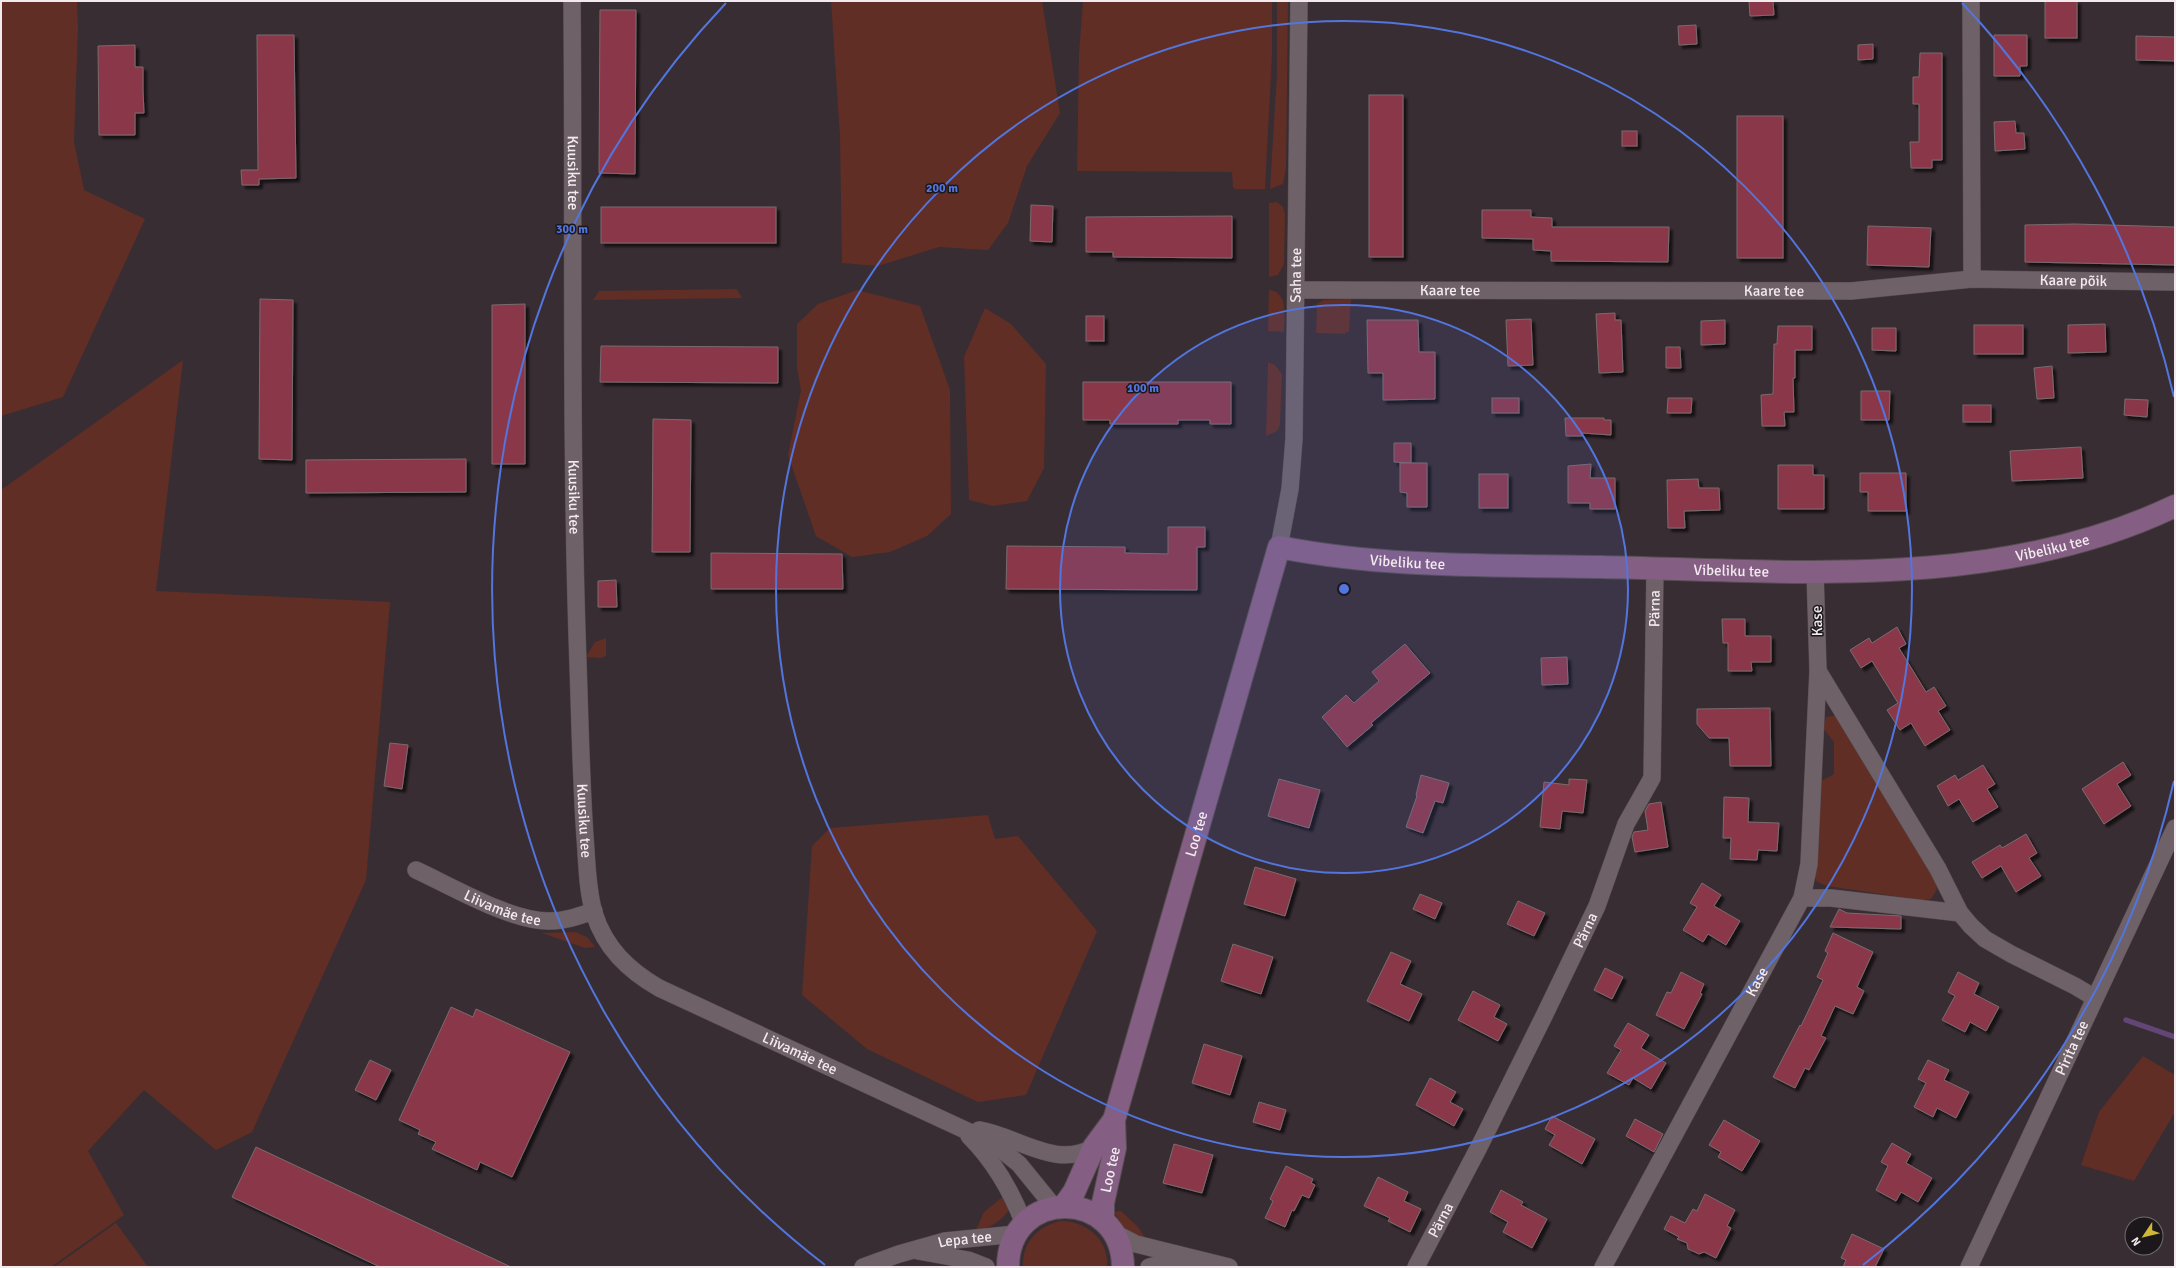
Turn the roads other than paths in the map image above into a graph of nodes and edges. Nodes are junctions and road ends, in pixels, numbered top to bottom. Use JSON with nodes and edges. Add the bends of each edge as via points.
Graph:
{"nodes":[{"id":1,"x":572,"y":1,"type":"edge"},
{"id":2,"x":1300,"y":1,"type":"edge"},
{"id":3,"x":1971,"y":1,"type":"edge"},
{"id":4,"x":1972,"y":280,"type":"junction"},
{"id":5,"x":2175,"y":282,"type":"edge"},
{"id":6,"x":1297,"y":290,"type":"junction"},
{"id":7,"x":2175,"y":506,"type":"edge"},
{"id":8,"x":1278,"y":547,"type":"junction"},
{"id":9,"x":1655,"y":568,"type":"junction"},
{"id":10,"x":1815,"y":571,"type":"junction"},
{"id":11,"x":1818,"y":671,"type":"junction"},
{"id":12,"x":2175,"y":828,"type":"edge"},
{"id":13,"x":416,"y":870,"type":"dead end"},
{"id":14,"x":1802,"y":898,"type":"junction"},
{"id":15,"x":594,"y":911,"type":"junction"},
{"id":16,"x":1960,"y":913,"type":"junction"},
{"id":17,"x":640,"y":977,"type":"joint"},
{"id":18,"x":2095,"y":998,"type":"junction"},
{"id":19,"x":1114,"y":1120,"type":"junction"},
{"id":20,"x":961,"y":1127,"type":"junction"},
{"id":21,"x":1094,"y":1147,"type":"junction"},
{"id":22,"x":1059,"y":1207,"type":"junction"},
{"id":23,"x":1108,"y":1226,"type":"junction"},
{"id":24,"x":1020,"y":1229,"type":"junction"},
{"id":25,"x":915,"y":1251,"type":"junction"},
{"id":26,"x":1190,"y":1257,"type":"junction"},
{"id":27,"x":863,"y":1267,"type":"edge"},
{"id":28,"x":986,"y":1267,"type":"edge"},
{"id":29,"x":1008,"y":1267,"type":"edge"},
{"id":30,"x":1122,"y":1267,"type":"edge"},
{"id":31,"x":1149,"y":1267,"type":"edge"},
{"id":32,"x":1229,"y":1267,"type":"edge"},
{"id":33,"x":1416,"y":1267,"type":"edge"},
{"id":34,"x":1603,"y":1267,"type":"edge"},
{"id":35,"x":1969,"y":1267,"type":"edge"}],
"edges":[{"from":1,"to":15,"type":"street","name":"Kuusiku tee","via":[[576,618],[582,794],[588,880]]},
{"from":2,"to":6,"type":"street","name":"Saha tee"},
{"from":3,"to":4,"type":"street"},
{"from":4,"to":5,"type":"street","name":"Kaare põik"},
{"from":4,"to":6,"type":"street","name":"Kaare tee","via":[[1851,291]]},
{"from":6,"to":8,"type":"street","name":"Saha tee","via":[[1294,439],[1290,489]]},
{"from":7,"to":10,"type":"street","name":"Vibeliku tee","via":[[2102,536],[2007,558],[1932,568]]},
{"from":8,"to":9,"type":"street","name":"Vibeliku tee","via":[[1331,557],[1433,564]]},
{"from":8,"to":19,"type":"street","name":"Loo tee"},
{"from":9,"to":10,"type":"street","name":"Vibeliku tee"},
{"from":9,"to":33,"type":"street","name":"Pärna","via":[[1652,778],[1626,824],[1596,906],[1544,1016],[1480,1147]]},
{"from":10,"to":11,"type":"street","name":"Kase"},
{"from":11,"to":14,"type":"street","name":"Kase","via":[[1809,864]]},
{"from":11,"to":16,"type":"street","name":"Kase","via":[[1938,869]]},
{"from":12,"to":18,"type":"street","name":"Pirita tee"},
{"from":13,"to":15,"type":"street","name":"Liivamäe tee","via":[[513,915],[549,921],[567,920]]},
{"from":14,"to":16,"type":"street","via":[[1831,898]]},
{"from":14,"to":34,"type":"street","name":"Kase"},
{"from":15,"to":17,"type":"street","name":"Kuusiku tee","via":[[608,944],[621,961]]},
{"from":16,"to":18,"type":"street","name":"Kase","via":[[1985,939]]},
{"from":17,"to":20,"type":"street","name":"Liivamäe tee"},
{"from":18,"to":35,"type":"street","name":"Pirita tee"},
{"from":19,"to":21,"type":"street","name":"Loo tee"},
{"from":19,"to":23,"type":"street","name":"Loo tee","via":[[1115,1148],[1103,1203]]},
{"from":20,"to":21,"type":"street","via":[[994,1132],[1063,1156],[1079,1155]]},
{"from":20,"to":22,"type":"street","name":"Liivamäe tee","via":[[1007,1153]]},
{"from":20,"to":24,"type":"street","name":"Liivamäe tee","via":[[997,1168],[1014,1200]]},
{"from":21,"to":22,"type":"street","name":"Loo tee","via":[[1074,1192]]},
{"from":22,"to":23,"type":"street","via":[[1078,1208],[1091,1213]]},
{"from":22,"to":24,"type":"street","via":[[1043,1211]]},
{"from":23,"to":26,"type":"street","via":[[1136,1244]]},
{"from":23,"to":30,"type":"street","via":[[1119,1244]]},
{"from":24,"to":25,"type":"street","name":"Lepa tee","via":[[991,1238],[961,1238]]},
{"from":24,"to":29,"type":"street","via":[[1011,1245]]},
{"from":25,"to":27,"type":"street","name":"Lepa tee"},
{"from":25,"to":28,"type":"street","name":"Lepa tee","via":[[968,1260]]},
{"from":26,"to":31,"type":"street"},
{"from":26,"to":32,"type":"street"}]}
